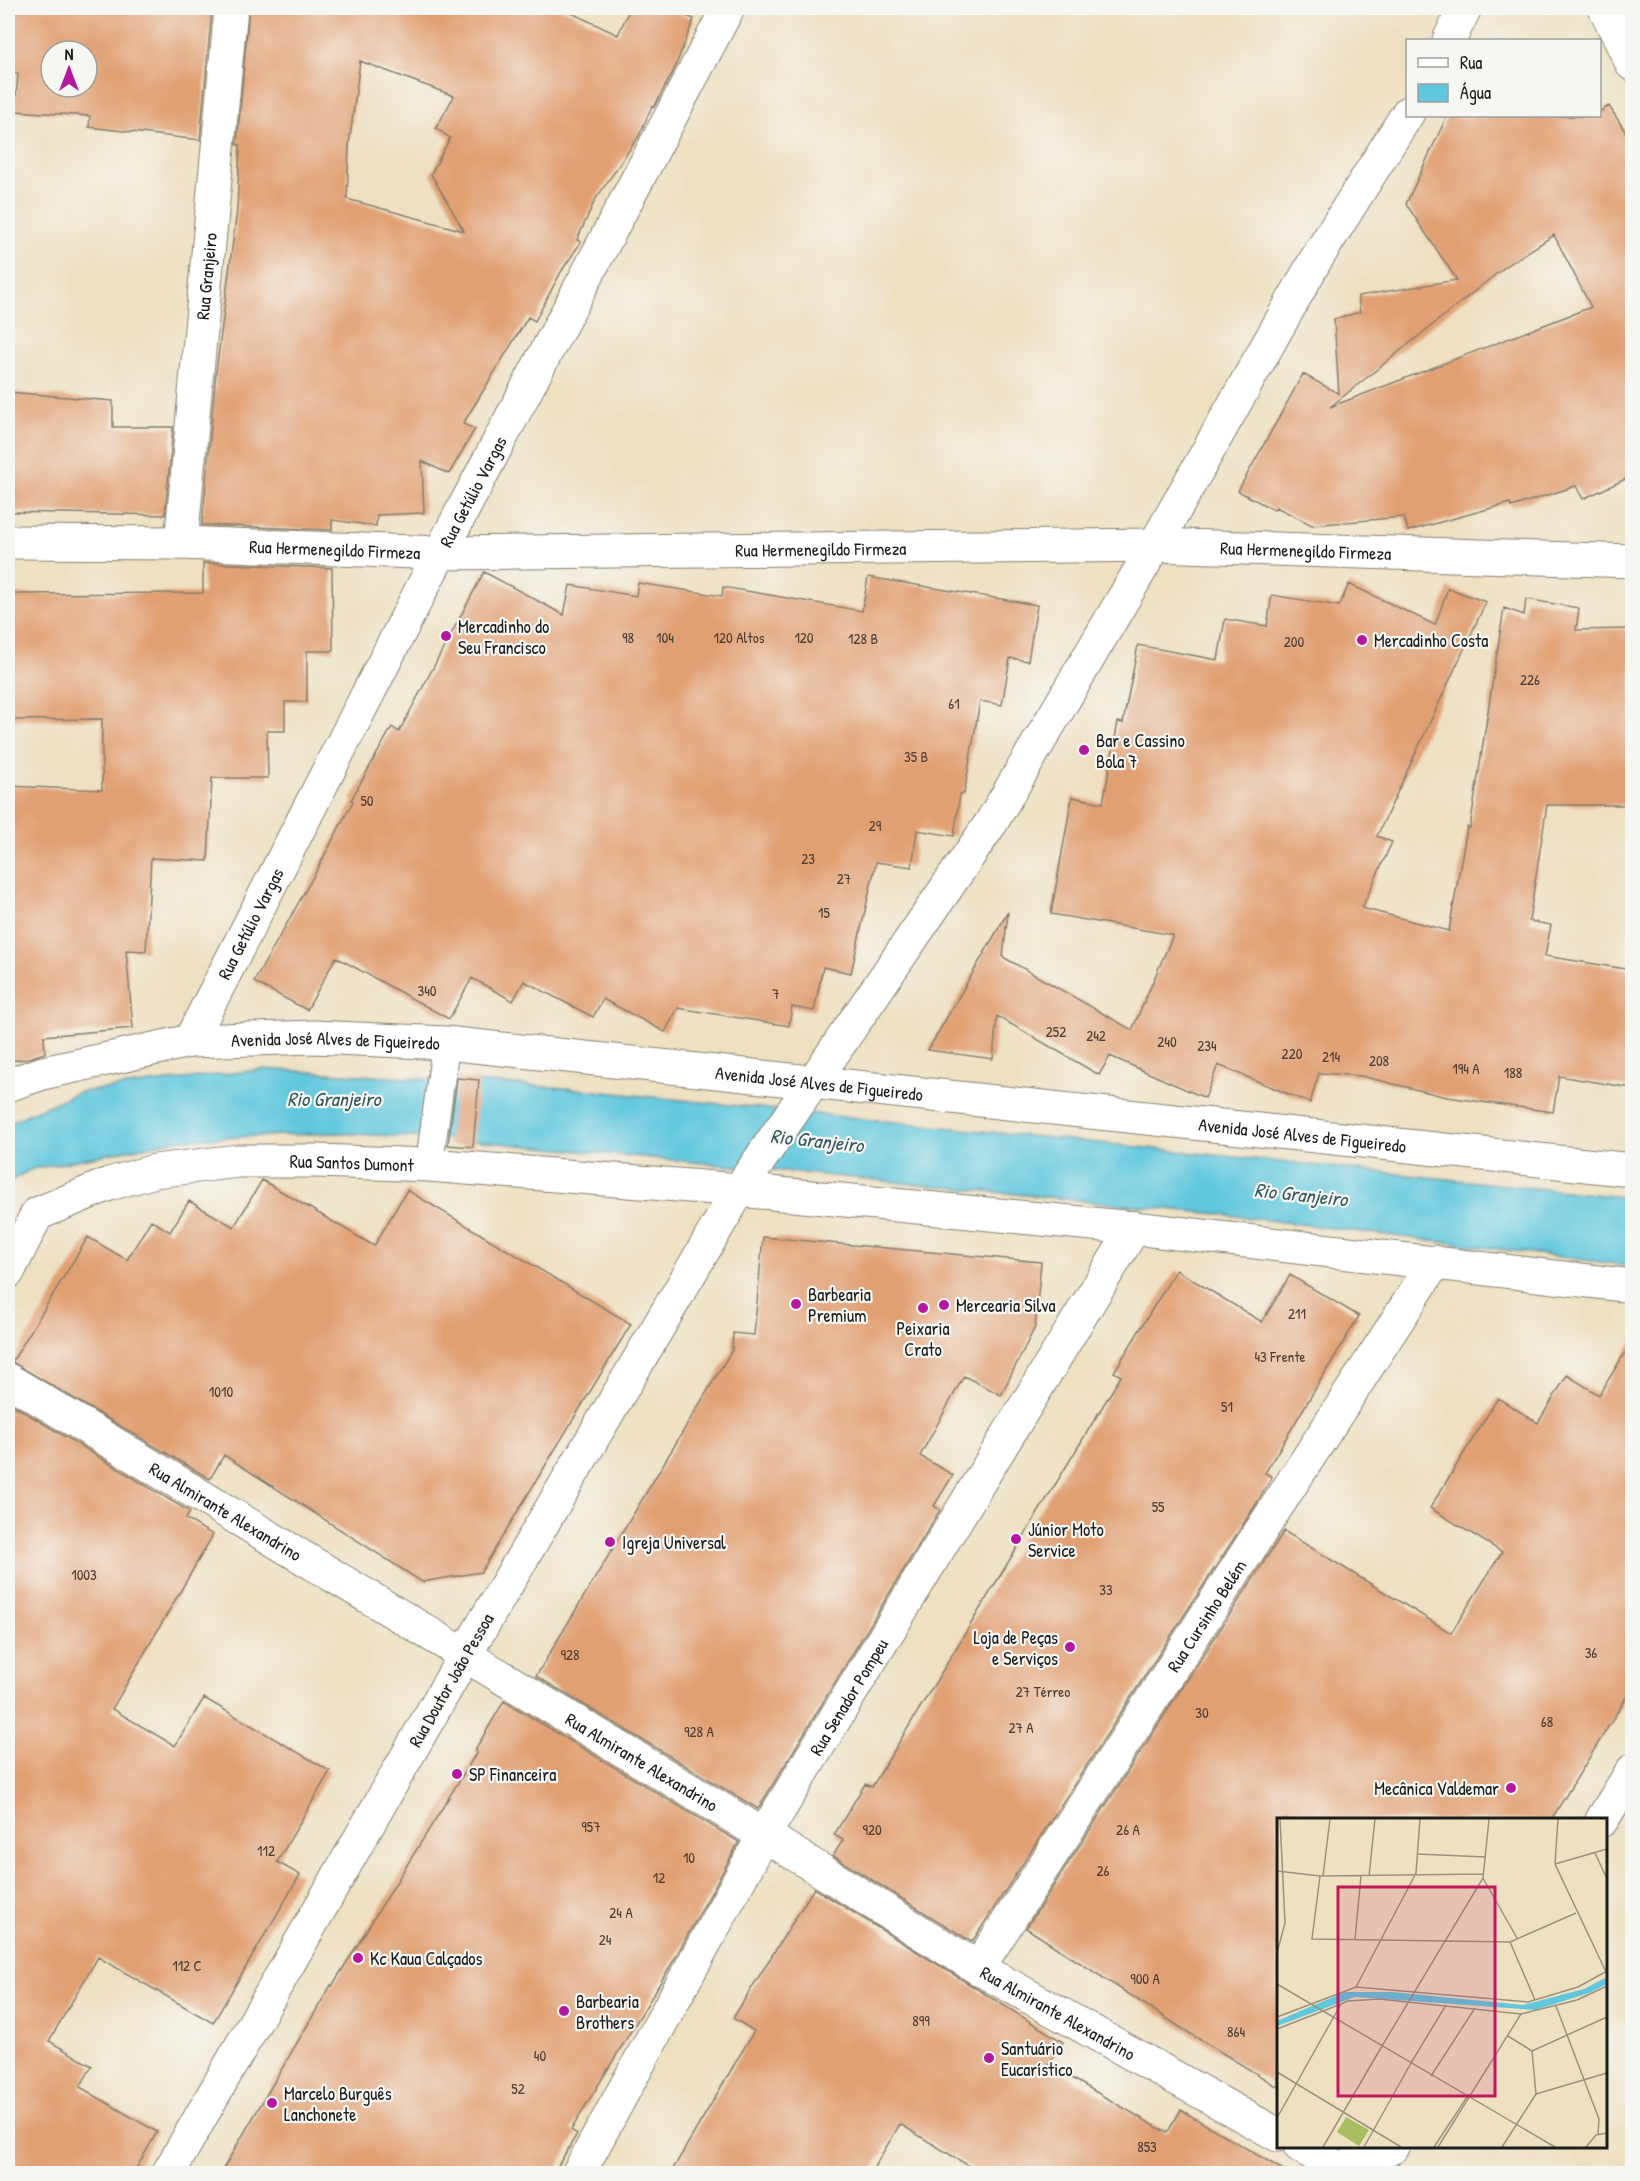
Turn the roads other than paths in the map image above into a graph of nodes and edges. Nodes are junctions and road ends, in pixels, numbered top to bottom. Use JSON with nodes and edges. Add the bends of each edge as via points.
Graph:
{"nodes":[{"id":1,"x":231,"y":8,"type":"edge"},
{"id":2,"x":728,"y":8,"type":"edge"},
{"id":3,"x":1465,"y":8,"type":"edge"},
{"id":4,"x":1605,"y":8,"type":"edge"},
{"id":5,"x":1450,"y":39,"type":"edge"},
{"id":6,"x":1632,"y":64,"type":"edge"},
{"id":7,"x":1406,"y":115,"type":"edge"},
{"id":8,"x":8,"y":542,"type":"edge"},
{"id":9,"x":181,"y":543,"type":"junction"},
{"id":10,"x":1155,"y":545,"type":"junction"},
{"id":11,"x":440,"y":553,"type":"junction"},
{"id":12,"x":1632,"y":561,"type":"edge"},
{"id":13,"x":190,"y":1041,"type":"junction"},
{"id":14,"x":444,"y":1055,"type":"junction"},
{"id":15,"x":8,"y":1085,"type":"edge"},
{"id":16,"x":806,"y":1091,"type":"junction"},
{"id":17,"x":430,"y":1157,"type":"junction"},
{"id":18,"x":1632,"y":1170,"type":"edge"},
{"id":19,"x":743,"y":1183,"type":"junction"},
{"id":20,"x":22,"y":1220,"type":"edge"},
{"id":21,"x":1134,"y":1228,"type":"junction"},
{"id":22,"x":1435,"y":1262,"type":"junction"},
{"id":23,"x":8,"y":1272,"type":"edge"},
{"id":24,"x":1632,"y":1286,"type":"edge"},
{"id":25,"x":8,"y":1380,"type":"edge"},
{"id":26,"x":465,"y":1655,"type":"junction"},
{"id":27,"x":1632,"y":1771,"type":"edge"},
{"id":28,"x":1603,"y":1818,"type":"edge"},
{"id":29,"x":764,"y":1835,"type":"junction"},
{"id":30,"x":978,"y":1968,"type":"junction"},
{"id":31,"x":1277,"y":2134,"type":"edge"},
{"id":32,"x":1303,"y":2148,"type":"edge"},
{"id":33,"x":1391,"y":2148,"type":"edge"},
{"id":34,"x":1393,"y":2148,"type":"edge"},
{"id":35,"x":1342,"y":2172,"type":"edge"},
{"id":36,"x":168,"y":2174,"type":"edge"},
{"id":37,"x":579,"y":2174,"type":"edge"},
{"id":38,"x":1382,"y":2174,"type":"edge"}],
"edges":[{"from":1,"to":9,"type":"street","name":"Rua Granjeiro"},
{"from":2,"to":11,"type":"street","name":"Rua Getúlio Vargas"},
{"from":3,"to":5,"type":"street"},
{"from":4,"to":6,"type":"street"},
{"from":7,"to":10,"type":"street","name":"Rua Doutor João Pessoa","via":[[1315,261]]},
{"from":8,"to":9,"type":"street","name":"Rua Hermenegildo Firmeza"},
{"from":9,"to":11,"type":"street","name":"Rua Hermenegildo Firmeza"},
{"from":10,"to":11,"type":"street","name":"Rua Hermenegildo Firmeza"},
{"from":10,"to":12,"type":"street","name":"Rua Hermenegildo Firmeza"},
{"from":10,"to":16,"type":"street","name":"Rua Doutor João Pessoa","via":[[991,823]]},
{"from":11,"to":13,"type":"street","name":"Rua Getúlio Vargas"},
{"from":13,"to":14,"type":"street","name":"Avenida José Alves de Figueiredo","via":[[313,1037]]},
{"from":13,"to":15,"type":"street","name":"Avenida José Alves de Figueiredo","via":[[43,1073]]},
{"from":14,"to":16,"type":"street","name":"Avenida José Alves de Figueiredo"},
{"from":14,"to":17,"type":"street"},
{"from":16,"to":18,"type":"street","name":"Avenida José Alves de Figueiredo"},
{"from":16,"to":19,"type":"street","name":"Rua Doutor João Pessoa"},
{"from":17,"to":19,"type":"street","name":"Rua Santos Dumont"},
{"from":17,"to":20,"type":"street","name":"Rua Santos Dumont","via":[[238,1161],[155,1171],[120,1180]]},
{"from":19,"to":21,"type":"street"},
{"from":19,"to":26,"type":"street","name":"Rua Doutor João Pessoa"},
{"from":20,"to":23,"type":"street","name":"Rua Santos Dumont"},
{"from":21,"to":22,"type":"street"},
{"from":21,"to":29,"type":"street","name":"Rua Senador Pompeu"},
{"from":22,"to":24,"type":"street"},
{"from":22,"to":30,"type":"street","name":"Rua Cursinho Belém"},
{"from":25,"to":26,"type":"street","name":"Rua Almirante Alexandrino"},
{"from":26,"to":29,"type":"street","name":"Rua Almirante Alexandrino"},
{"from":26,"to":36,"type":"street","name":"Rua Doutor João Pessoa"},
{"from":27,"to":28,"type":"street"},
{"from":29,"to":30,"type":"street","name":"Rua Almirante Alexandrino"},
{"from":29,"to":37,"type":"street","name":"Rua Senador Pompeu"},
{"from":30,"to":31,"type":"street","name":"Rua Almirante Alexandrino"},
{"from":32,"to":35,"type":"street"},
{"from":33,"to":35,"type":"street"},
{"from":34,"to":38,"type":"street"}]}
